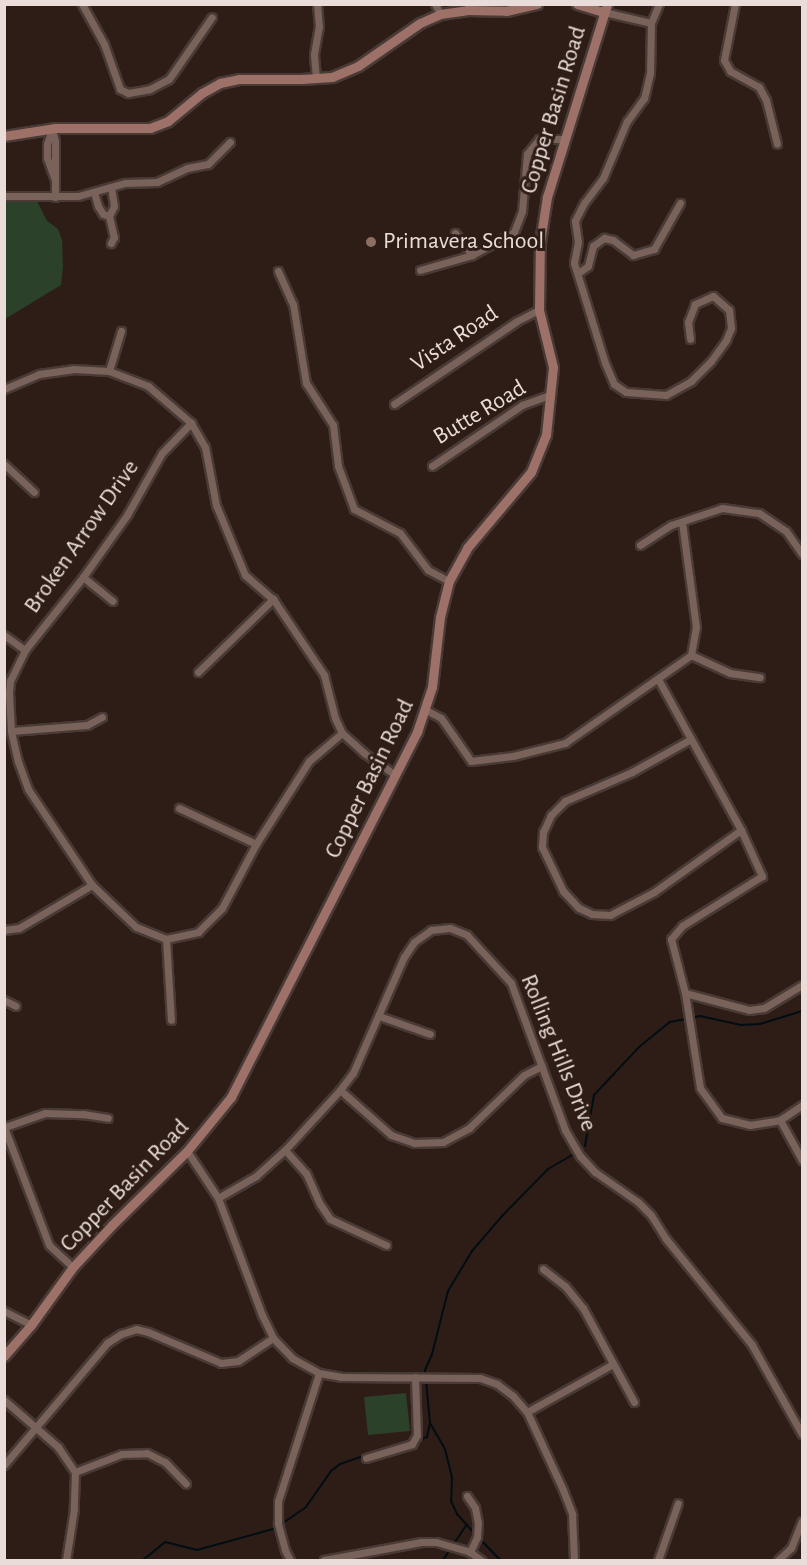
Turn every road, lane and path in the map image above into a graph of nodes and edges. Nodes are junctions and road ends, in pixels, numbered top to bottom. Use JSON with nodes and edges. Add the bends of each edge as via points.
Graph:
{"nodes":[{"id":1,"x":82,"y":4,"type":"edge"},
{"id":2,"x":317,"y":4,"type":"edge"},
{"id":3,"x":435,"y":4,"type":"edge"},
{"id":4,"x":537,"y":4,"type":"edge"},
{"id":5,"x":577,"y":4,"type":"edge"},
{"id":6,"x":659,"y":4,"type":"edge"},
{"id":7,"x":735,"y":4,"type":"edge"},
{"id":8,"x":605,"y":8,"type":"edge"},
{"id":9,"x":440,"y":14,"type":"junction"},
{"id":10,"x":212,"y":17,"type":"dead end"},
{"id":11,"x":651,"y":23,"type":"junction"},
{"id":12,"x":316,"y":78,"type":"junction"},
{"id":13,"x":52,"y":129,"type":"junction"},
{"id":14,"x":4,"y":136,"type":"edge"},
{"id":15,"x":565,"y":139,"type":"junction"},
{"id":16,"x":230,"y":142,"type":"dead end"},
{"id":17,"x":777,"y":144,"type":"dead end"},
{"id":18,"x":111,"y":187,"type":"junction"},
{"id":19,"x":94,"y":192,"type":"junction"},
{"id":20,"x":4,"y":196,"type":"edge"},
{"id":21,"x":56,"y":197,"type":"junction"},
{"id":22,"x":680,"y":203,"type":"dead end"},
{"id":23,"x":109,"y":216,"type":"junction"},
{"id":24,"x":455,"y":232,"type":"dead end"},
{"id":25,"x":111,"y":243,"type":"dead end"},
{"id":26,"x":472,"y":255,"type":"junction"},
{"id":27,"x":420,"y":270,"type":"dead end"},
{"id":28,"x":279,"y":271,"type":"dead end"},
{"id":29,"x":578,"y":273,"type":"junction"},
{"id":30,"x":539,"y":310,"type":"junction"},
{"id":31,"x":121,"y":331,"type":"dead end"},
{"id":32,"x":690,"y":339,"type":"dead end"},
{"id":33,"x":110,"y":371,"type":"junction"},
{"id":34,"x":4,"y":389,"type":"edge"},
{"id":35,"x":550,"y":395,"type":"junction"},
{"id":36,"x":394,"y":404,"type":"dead end"},
{"id":37,"x":191,"y":423,"type":"junction"},
{"id":38,"x":4,"y":464,"type":"edge"},
{"id":39,"x":432,"y":466,"type":"dead end"},
{"id":40,"x":34,"y":492,"type":"dead end"},
{"id":41,"x":682,"y":522,"type":"junction"},
{"id":42,"x":640,"y":545,"type":"dead end"},
{"id":43,"x":802,"y":554,"type":"edge"},
{"id":44,"x":84,"y":577,"type":"junction"},
{"id":45,"x":449,"y":581,"type":"junction"},
{"id":46,"x":273,"y":599,"type":"junction"},
{"id":47,"x":113,"y":602,"type":"dead end"},
{"id":48,"x":4,"y":634,"type":"edge"},
{"id":49,"x":25,"y":650,"type":"junction"},
{"id":50,"x":691,"y":655,"type":"junction"},
{"id":51,"x":198,"y":672,"type":"dead end"},
{"id":52,"x":760,"y":677,"type":"dead end"},
{"id":53,"x":658,"y":679,"type":"junction"},
{"id":54,"x":426,"y":710,"type":"junction"},
{"id":55,"x":102,"y":717,"type":"dead end"},
{"id":56,"x":11,"y":731,"type":"junction"},
{"id":57,"x":342,"y":733,"type":"junction"},
{"id":58,"x":691,"y":739,"type":"junction"},
{"id":59,"x":395,"y":775,"type":"junction"},
{"id":60,"x":179,"y":808,"type":"dead end"},
{"id":61,"x":741,"y":830,"type":"junction"},
{"id":62,"x":256,"y":844,"type":"junction"},
{"id":63,"x":92,"y":885,"type":"junction"},
{"id":64,"x":4,"y":930,"type":"edge"},
{"id":65,"x":166,"y":939,"type":"junction"},
{"id":66,"x":802,"y":985,"type":"edge"},
{"id":67,"x":685,"y":993,"type":"junction"},
{"id":68,"x":4,"y":1000,"type":"edge"},
{"id":69,"x":16,"y":1005,"type":"dead end"},
{"id":70,"x":379,"y":1016,"type":"junction"},
{"id":71,"x":171,"y":1020,"type":"dead end"},
{"id":72,"x":430,"y":1034,"type":"dead end"},
{"id":73,"x":542,"y":1066,"type":"junction"},
{"id":74,"x":340,"y":1090,"type":"junction"},
{"id":75,"x":802,"y":1105,"type":"edge"},
{"id":76,"x":108,"y":1118,"type":"dead end"},
{"id":77,"x":780,"y":1120,"type":"junction"},
{"id":78,"x":5,"y":1127,"type":"edge"},
{"id":79,"x":285,"y":1150,"type":"junction"},
{"id":80,"x":188,"y":1151,"type":"junction"},
{"id":81,"x":802,"y":1160,"type":"edge"},
{"id":82,"x":218,"y":1198,"type":"junction"},
{"id":83,"x":386,"y":1245,"type":"dead end"},
{"id":84,"x":73,"y":1267,"type":"junction"},
{"id":85,"x":543,"y":1269,"type":"dead end"},
{"id":86,"x":4,"y":1311,"type":"edge"},
{"id":87,"x":31,"y":1325,"type":"junction"},
{"id":88,"x":273,"y":1338,"type":"junction"},
{"id":89,"x":4,"y":1356,"type":"edge"},
{"id":90,"x":613,"y":1364,"type":"junction"},
{"id":91,"x":319,"y":1372,"type":"junction"},
{"id":92,"x":418,"y":1377,"type":"junction"},
{"id":93,"x":4,"y":1400,"type":"edge"},
{"id":94,"x":634,"y":1402,"type":"dead end"},
{"id":95,"x":526,"y":1412,"type":"junction"},
{"id":96,"x":37,"y":1428,"type":"junction"},
{"id":97,"x":802,"y":1434,"type":"edge"},
{"id":98,"x":366,"y":1458,"type":"dead end"},
{"id":99,"x":4,"y":1465,"type":"edge"},
{"id":100,"x":75,"y":1472,"type":"junction"},
{"id":101,"x":186,"y":1484,"type":"dead end"},
{"id":102,"x":467,"y":1496,"type":"dead end"},
{"id":103,"x":678,"y":1503,"type":"dead end"},
{"id":104,"x":802,"y":1521,"type":"edge"},
{"id":105,"x":470,"y":1552,"type":"junction"},
{"id":106,"x":66,"y":1560,"type":"edge"},
{"id":107,"x":290,"y":1560,"type":"edge"},
{"id":108,"x":324,"y":1560,"type":"edge"},
{"id":109,"x":481,"y":1560,"type":"edge"},
{"id":110,"x":574,"y":1560,"type":"edge"},
{"id":111,"x":658,"y":1560,"type":"edge"},
{"id":112,"x":778,"y":1560,"type":"edge"}],
"edges":[{"from":1,"to":10,"type":"street","via":[[104,44],[120,89],[128,93],[150,89],[169,79]]},
{"from":2,"to":12,"type":"street"},
{"from":3,"to":9,"type":"street"},
{"from":4,"to":9,"type":"street","via":[[506,11]]},
{"from":5,"to":8,"type":"street"},
{"from":6,"to":11,"type":"street"},
{"from":7,"to":17,"type":"street","via":[[724,60],[730,71],[759,87]]},
{"from":8,"to":11,"type":"street"},
{"from":8,"to":15,"type":"street","name":"Copper Basin Road"},
{"from":9,"to":12,"type":"street","via":[[420,23],[358,66],[332,77]]},
{"from":11,"to":29,"type":"street","via":[[650,73],[644,98],[627,121],[603,178],[575,221],[578,242],[574,263]]},
{"from":12,"to":13,"type":"street","via":[[239,79],[220,83],[168,121],[150,128]]},
{"from":13,"to":14,"type":"street"},
{"from":13,"to":21,"type":"street","via":[[47,158]]},
{"from":15,"to":26,"type":"street","via":[[538,139],[527,154],[522,211],[514,232]]},
{"from":15,"to":30,"type":"street","name":"Copper Basin Road","via":[[545,208]]},
{"from":16,"to":18,"type":"street","via":[[208,164],[187,168],[157,182]]},
{"from":18,"to":19,"type":"street"},
{"from":18,"to":23,"type":"street","via":[[114,206]]},
{"from":19,"to":21,"type":"street"},
{"from":19,"to":23,"type":"street","via":[[98,206]]},
{"from":20,"to":21,"type":"street"},
{"from":22,"to":29,"type":"street","via":[[654,249],[633,255],[604,238],[593,246],[588,266]]},
{"from":23,"to":25,"type":"street","via":[[114,237]]},
{"from":24,"to":26,"type":"street"},
{"from":26,"to":27,"type":"street"},
{"from":28,"to":45,"type":"street","via":[[293,304],[306,383],[333,425],[338,466],[354,509],[400,533],[428,570]]},
{"from":29,"to":32,"type":"street","via":[[605,363],[614,384],[626,393],[666,395],[691,381],[726,340],[731,328],[729,310],[712,296],[695,304],[688,322]]},
{"from":30,"to":35,"type":"street","name":"Copper Basin Road","via":[[553,367]]},
{"from":30,"to":36,"type":"street","name":"Vista Road"},
{"from":31,"to":33,"type":"street"},
{"from":33,"to":34,"type":"street","via":[[73,369],[39,374]]},
{"from":33,"to":37,"type":"street","via":[[148,386]]},
{"from":35,"to":39,"type":"street","name":"Butte Road","via":[[522,405]]},
{"from":35,"to":45,"type":"street","name":"Copper Basin Road","via":[[546,435],[531,472],[467,548]]},
{"from":37,"to":44,"type":"street","name":"Broken Arrow Drive","via":[[162,453],[127,515]]},
{"from":37,"to":46,"type":"street","via":[[205,447],[216,505],[234,554],[245,575]]},
{"from":38,"to":40,"type":"street"},
{"from":41,"to":42,"type":"street"},
{"from":41,"to":43,"type":"street","via":[[722,508],[759,513],[786,531]]},
{"from":41,"to":50,"type":"street","via":[[696,627]]},
{"from":44,"to":47,"type":"street"},
{"from":44,"to":49,"type":"street","name":"Broken Arrow Drive"},
{"from":45,"to":54,"type":"street","name":"Copper Basin Road"},
{"from":46,"to":51,"type":"street"},
{"from":46,"to":57,"type":"street","via":[[324,675]]},
{"from":48,"to":49,"type":"street"},
{"from":49,"to":56,"type":"street","name":"Broken Arrow Drive","via":[[10,681]]},
{"from":50,"to":52,"type":"street","via":[[730,673]]},
{"from":50,"to":53,"type":"street"},
{"from":53,"to":54,"type":"street","via":[[565,743],[513,756],[471,760],[441,718]]},
{"from":53,"to":58,"type":"street"},
{"from":54,"to":59,"type":"street","name":"Copper Basin Road"},
{"from":55,"to":56,"type":"street","via":[[87,724]]},
{"from":56,"to":63,"type":"street","name":"Broken Arrow Drive","via":[[27,789]]},
{"from":57,"to":59,"type":"street"},
{"from":57,"to":62,"type":"street","via":[[309,761]]},
{"from":58,"to":61,"type":"street"},
{"from":58,"to":61,"type":"street","via":[[632,772],[565,801],[551,815],[543,832],[542,847],[563,891],[579,908],[610,915],[654,892]]},
{"from":59,"to":80,"type":"street","name":"Copper Basin Road","via":[[242,1077],[218,1115]]},
{"from":60,"to":62,"type":"street"},
{"from":61,"to":67,"type":"street","via":[[762,876],[682,926],[671,939]]},
{"from":62,"to":65,"type":"street","via":[[222,908],[198,932]]},
{"from":63,"to":64,"type":"street","via":[[19,928]]},
{"from":63,"to":65,"type":"street","name":"Broken Arrow Drive","via":[[136,927]]},
{"from":65,"to":71,"type":"street"},
{"from":66,"to":67,"type":"street","via":[[764,1008],[748,1010]]},
{"from":67,"to":77,"type":"street","via":[[700,1088],[722,1118],[750,1125]]},
{"from":68,"to":69,"type":"street"},
{"from":70,"to":72,"type":"street"},
{"from":70,"to":73,"type":"street","name":"Rolling Hills Drive","via":[[414,942],[431,930],[450,928],[467,935],[511,983]]},
{"from":70,"to":74,"type":"street","name":"Rolling Hills Drive","via":[[353,1073]]},
{"from":73,"to":74,"type":"street","via":[[524,1075],[469,1128],[443,1142],[414,1143],[391,1135]]},
{"from":73,"to":97,"type":"street","name":"Rolling Hills Drive","via":[[580,1156],[594,1172],[639,1202],[651,1215],[752,1345]]},
{"from":74,"to":79,"type":"street","name":"Rolling Hills Drive"},
{"from":75,"to":77,"type":"street"},
{"from":76,"to":78,"type":"street","via":[[45,1113]]},
{"from":77,"to":81,"type":"street"},
{"from":78,"to":84,"type":"street","via":[[49,1245]]},
{"from":79,"to":82,"type":"street","name":"Rolling Hills Drive","via":[[256,1176]]},
{"from":79,"to":83,"type":"street","via":[[306,1173],[330,1219]]},
{"from":80,"to":82,"type":"street"},
{"from":80,"to":84,"type":"street","name":"Copper Basin Road"},
{"from":82,"to":88,"type":"street"},
{"from":84,"to":87,"type":"street","name":"Copper Basin Road"},
{"from":85,"to":90,"type":"street","via":[[565,1286],[583,1308]]},
{"from":86,"to":87,"type":"street"},
{"from":87,"to":89,"type":"street","name":"Copper Basin Road"},
{"from":88,"to":91,"type":"street","via":[[292,1358]]},
{"from":88,"to":96,"type":"street","via":[[238,1361],[221,1363],[148,1332],[136,1329],[121,1334],[108,1343]]},
{"from":90,"to":94,"type":"street"},
{"from":90,"to":95,"type":"street"},
{"from":91,"to":92,"type":"street","via":[[341,1377]]},
{"from":91,"to":107,"type":"street","via":[[278,1501],[278,1523]]},
{"from":92,"to":95,"type":"street","via":[[480,1378],[497,1384]]},
{"from":92,"to":98,"type":"street","via":[[417,1435],[412,1444]]},
{"from":93,"to":96,"type":"street"},
{"from":95,"to":110,"type":"street","via":[[572,1514]]},
{"from":96,"to":99,"type":"street"},
{"from":96,"to":100,"type":"street","via":[[58,1447]]},
{"from":100,"to":101,"type":"street","via":[[122,1454],[147,1453],[165,1462]]},
{"from":100,"to":106,"type":"street"},
{"from":102,"to":105,"type":"street","via":[[478,1523]]},
{"from":103,"to":111,"type":"street"},
{"from":104,"to":112,"type":"street","via":[[791,1548]]},
{"from":105,"to":108,"type":"street","via":[[421,1542]]},
{"from":105,"to":109,"type":"street"}]}
